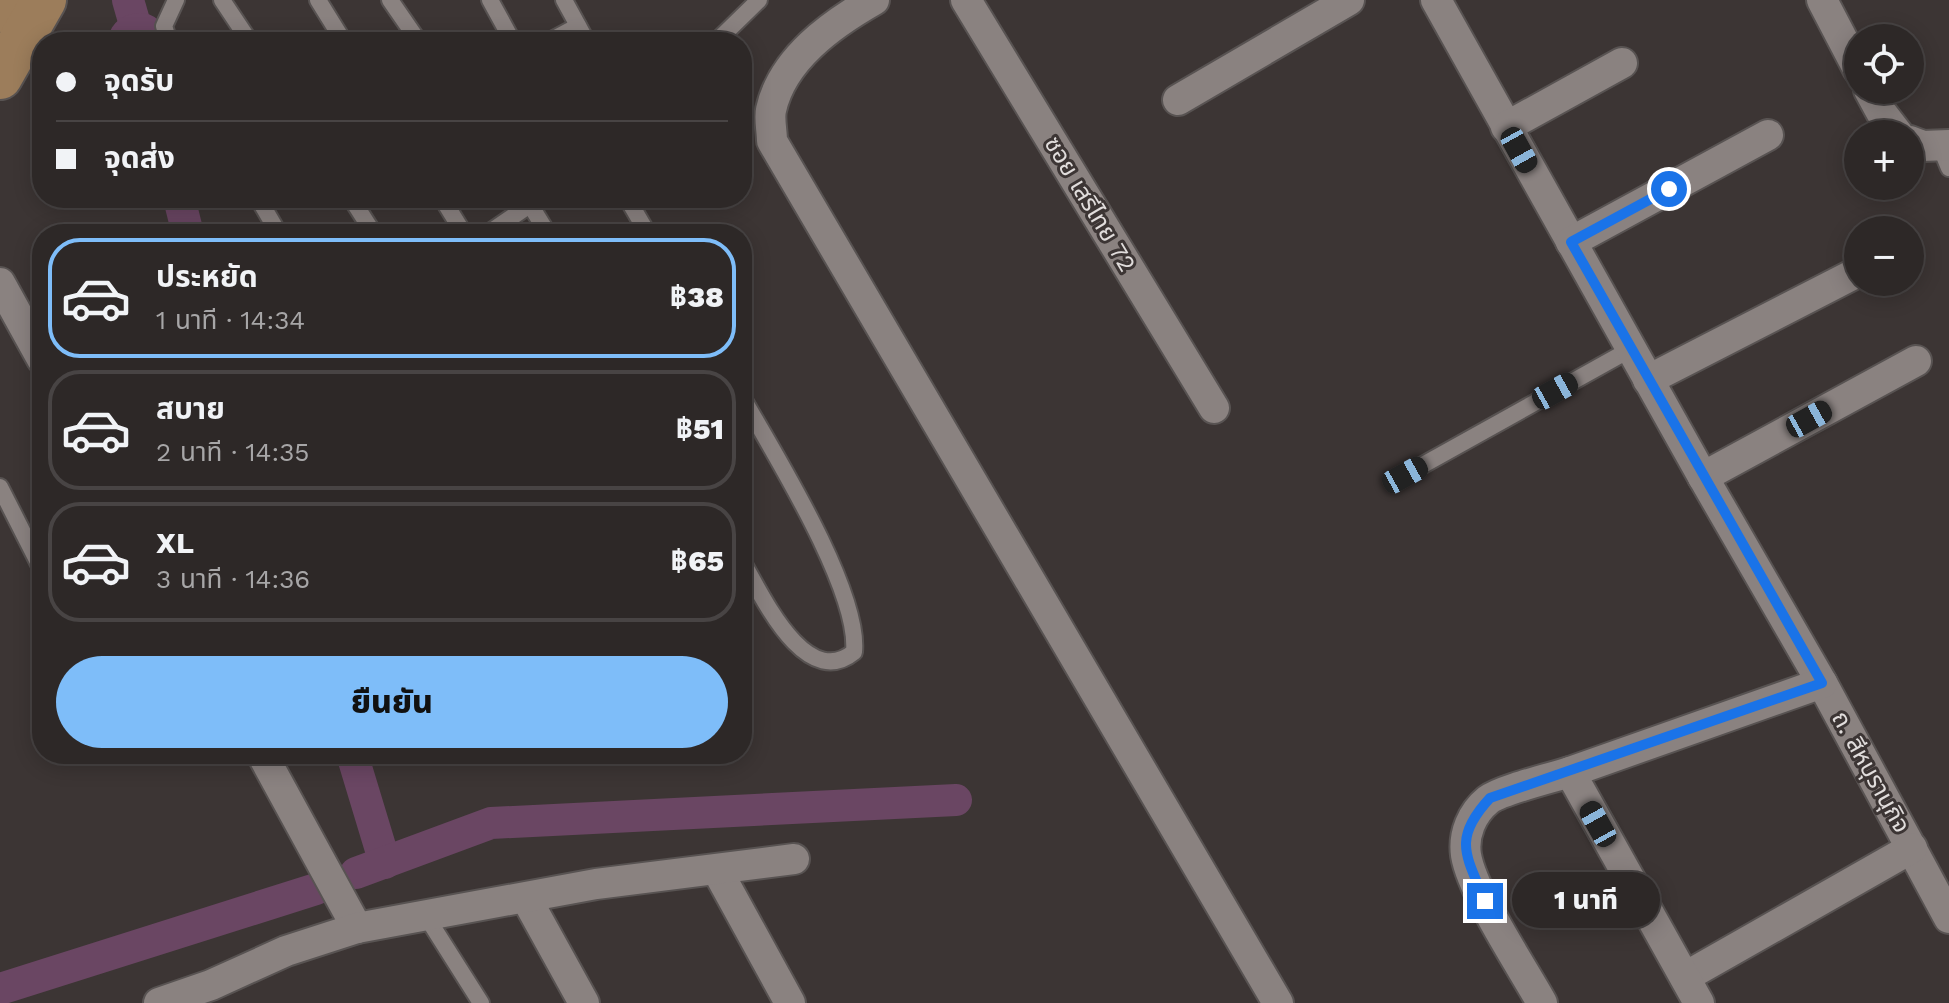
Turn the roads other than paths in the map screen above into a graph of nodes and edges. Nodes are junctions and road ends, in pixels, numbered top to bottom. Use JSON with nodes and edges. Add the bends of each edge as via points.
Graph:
{"nodes":[{"id":1,"x":176,"y":0,"type":"edge"},
{"id":2,"x":222,"y":0,"type":"edge"},
{"id":3,"x":318,"y":0,"type":"edge"},
{"id":4,"x":390,"y":0,"type":"edge"},
{"id":5,"x":490,"y":0,"type":"edge"},
{"id":6,"x":564,"y":0,"type":"edge"},
{"id":7,"x":759,"y":0,"type":"edge"},
{"id":8,"x":874,"y":0,"type":"edge"},
{"id":9,"x":966,"y":0,"type":"edge"},
{"id":10,"x":1349,"y":0,"type":"edge"},
{"id":11,"x":1436,"y":0,"type":"edge"},
{"id":12,"x":1822,"y":0,"type":"edge"},
{"id":13,"x":31,"y":1,"type":"edge"},
{"id":14,"x":0,"y":10,"type":"edge"},
{"id":15,"x":578,"y":26,"type":"junction"},
{"id":16,"x":166,"y":32,"type":"edge"},
{"id":17,"x":243,"y":32,"type":"edge"},
{"id":18,"x":338,"y":32,"type":"edge"},
{"id":19,"x":412,"y":32,"type":"edge"},
{"id":20,"x":508,"y":32,"type":"edge"},
{"id":21,"x":567,"y":32,"type":"edge"},
{"id":22,"x":581,"y":32,"type":"edge"},
{"id":23,"x":726,"y":32,"type":"edge"},
{"id":24,"x":1844,"y":42,"type":"edge"},
{"id":25,"x":1622,"y":63,"type":"dead end"},
{"id":26,"x":0,"y":77,"type":"edge"},
{"id":27,"x":1178,"y":100,"type":"dead end"},
{"id":28,"x":1506,"y":127,"type":"junction"},
{"id":29,"x":1768,"y":135,"type":"dead end"},
{"id":30,"x":1924,"y":146,"type":"edge"},
{"id":31,"x":1946,"y":153,"type":"edge"},
{"id":32,"x":522,"y":208,"type":"edge"},
{"id":33,"x":501,"y":224,"type":"edge"},
{"id":34,"x":1571,"y":242,"type":"junction"},
{"id":35,"x":1844,"y":279,"type":"edge"},
{"id":36,"x":0,"y":283,"type":"edge"},
{"id":37,"x":32,"y":341,"type":"edge"},
{"id":38,"x":1631,"y":349,"type":"junction"},
{"id":39,"x":1916,"y":361,"type":"dead end"},
{"id":40,"x":1648,"y":380,"type":"junction"},
{"id":41,"x":1214,"y":408,"type":"dead end"},
{"id":42,"x":752,"y":414,"type":"edge"},
{"id":43,"x":1405,"y":475,"type":"dead end"},
{"id":44,"x":1703,"y":477,"type":"junction"},
{"id":45,"x":0,"y":487,"type":"edge"},
{"id":46,"x":32,"y":550,"type":"edge"},
{"id":47,"x":752,"y":578,"type":"edge"},
{"id":48,"x":1822,"y":683,"type":"junction"},
{"id":49,"x":267,"y":764,"type":"edge"},
{"id":50,"x":1570,"y":772,"type":"junction"},
{"id":51,"x":1912,"y":848,"type":"junction"},
{"id":52,"x":794,"y":859,"type":"dead end"},
{"id":53,"x":717,"y":870,"type":"junction"},
{"id":54,"x":526,"y":898,"type":"junction"},
{"id":55,"x":426,"y":916,"type":"junction"},
{"id":56,"x":1949,"y":918,"type":"edge"},
{"id":57,"x":357,"y":928,"type":"junction"},
{"id":58,"x":1692,"y":990,"type":"edge"},
{"id":59,"x":216,"y":994,"type":"edge"},
{"id":60,"x":159,"y":1003,"type":"edge"},
{"id":61,"x":481,"y":1003,"type":"edge"},
{"id":62,"x":584,"y":1003,"type":"edge"},
{"id":63,"x":790,"y":1003,"type":"edge"},
{"id":64,"x":1278,"y":1003,"type":"edge"},
{"id":65,"x":1542,"y":1003,"type":"edge"}],
"edges":[{"from":1,"to":16,"type":"lane"},
{"from":2,"to":17,"type":"lane"},
{"from":3,"to":18,"type":"lane"},
{"from":4,"to":19,"type":"lane"},
{"from":5,"to":20,"type":"lane"},
{"from":6,"to":15,"type":"lane"},
{"from":7,"to":23,"type":"lane"},
{"from":8,"to":64,"type":"street","via":[[817,38],[784,77],[771,111],[772,141]]},
{"from":9,"to":41,"type":"street","name":"ซอย เสรีไทย 72"},
{"from":10,"to":27,"type":"street"},
{"from":11,"to":28,"type":"street","name":"ถ. สีหบุรานุกิจ"},
{"from":12,"to":24,"type":"street"},
{"from":13,"to":14,"type":"main road"},
{"from":13,"to":26,"type":"main road"},
{"from":15,"to":21,"type":"lane"},
{"from":15,"to":22,"type":"lane"},
{"from":25,"to":28,"type":"street"},
{"from":28,"to":34,"type":"street","name":"ถ. สีหบุรานุกิจ"},
{"from":29,"to":34,"type":"street"},
{"from":30,"to":31,"type":"street"},
{"from":32,"to":33,"type":"lane"},
{"from":34,"to":38,"type":"street","name":"ถ. สีหบุรานุกิจ"},
{"from":35,"to":40,"type":"street"},
{"from":36,"to":37,"type":"street"},
{"from":38,"to":40,"type":"street","name":"ถ. สีหบุรานุกิจ"},
{"from":38,"to":43,"type":"lane"},
{"from":39,"to":44,"type":"street"},
{"from":40,"to":44,"type":"street","name":"ถ. สีหบุรานุกิจ"},
{"from":42,"to":47,"type":"lane","via":[[802,501],[848,606],[854,652],[844,660],[806,653],[786,636]]},
{"from":44,"to":48,"type":"street","name":"ถ. สีหบุรานุกิจ"},
{"from":45,"to":46,"type":"lane"},
{"from":48,"to":50,"type":"street"},
{"from":48,"to":51,"type":"street","name":"ถ. สีหบุรานุกิจ"},
{"from":49,"to":57,"type":"street"},
{"from":50,"to":58,"type":"street"},
{"from":50,"to":65,"type":"street","via":[[1490,798],[1473,817],[1466,836],[1466,856],[1485,901]]},
{"from":51,"to":56,"type":"street","name":"ถ. สีหบุรานุกิจ"},
{"from":51,"to":58,"type":"street"},
{"from":52,"to":53,"type":"street"},
{"from":53,"to":54,"type":"street"},
{"from":53,"to":63,"type":"street"},
{"from":54,"to":55,"type":"street"},
{"from":54,"to":62,"type":"street"},
{"from":55,"to":57,"type":"street"},
{"from":55,"to":61,"type":"lane"},
{"from":57,"to":59,"type":"street","via":[[286,951]]},
{"from":59,"to":60,"type":"street"}]}
